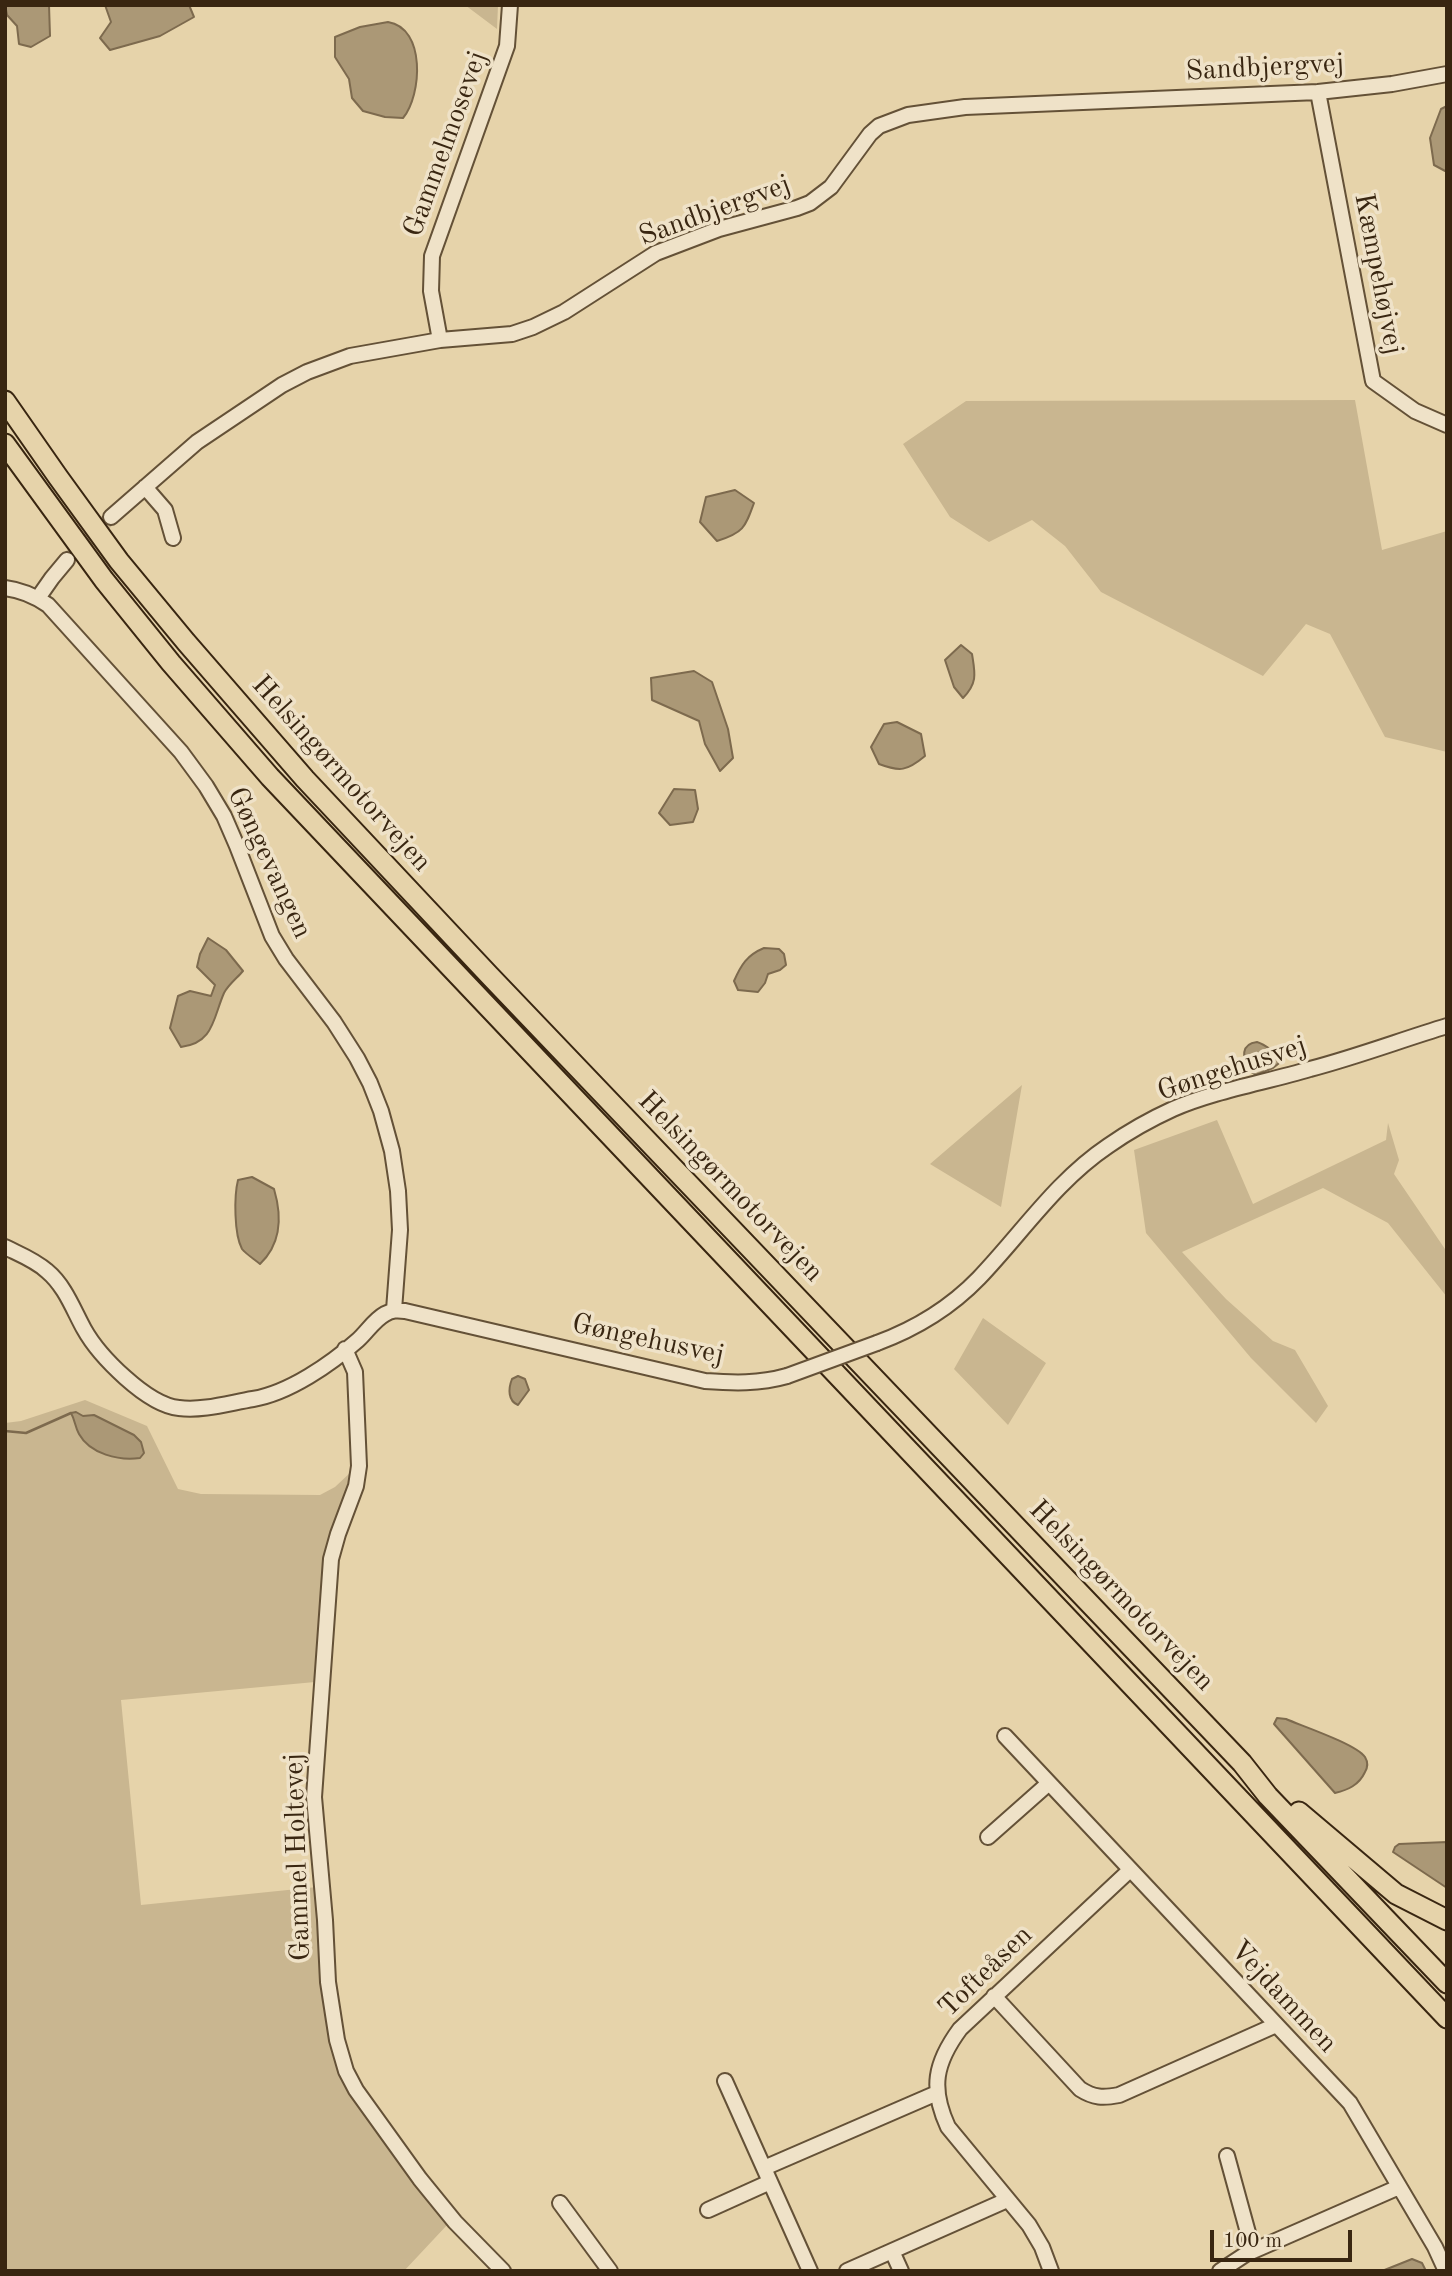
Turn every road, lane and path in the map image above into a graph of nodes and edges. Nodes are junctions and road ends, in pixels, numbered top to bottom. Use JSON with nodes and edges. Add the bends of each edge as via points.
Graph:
{"nodes":[{"id":1,"x":510,"y":5,"type":"edge"},
{"id":2,"x":1447,"y":74,"type":"edge"},
{"id":3,"x":1318,"y":92,"type":"junction"},
{"id":4,"x":440,"y":340,"type":"junction"},
{"id":5,"x":5,"y":401,"type":"edge"},
{"id":6,"x":1447,"y":425,"type":"edge"},
{"id":7,"x":5,"y":444,"type":"edge"},
{"id":8,"x":145,"y":487,"type":"junction"},
{"id":9,"x":111,"y":517,"type":"tunnel mouth"},
{"id":10,"x":173,"y":538,"type":"dead end"},
{"id":11,"x":67,"y":560,"type":"tunnel mouth"},
{"id":12,"x":5,"y":588,"type":"edge"},
{"id":13,"x":38,"y":598,"type":"junction"},
{"id":14,"x":1447,"y":1026,"type":"edge"},
{"id":15,"x":5,"y":1247,"type":"edge"},
{"id":16,"x":394,"y":1310,"type":"junction"},
{"id":17,"x":345,"y":1349,"type":"junction"},
{"id":18,"x":1005,"y":1737,"type":"dead end"},
{"id":19,"x":1242,"y":1763,"type":"junction"},
{"id":20,"x":1049,"y":1783,"type":"junction"},
{"id":21,"x":988,"y":1837,"type":"dead end"},
{"id":22,"x":1130,"y":1870,"type":"junction"},
{"id":23,"x":1447,"y":1920,"type":"edge"},
{"id":24,"x":1447,"y":1983,"type":"edge"},
{"id":25,"x":994,"y":1996,"type":"junction"},
{"id":26,"x":1447,"y":2018,"type":"edge"},
{"id":27,"x":1276,"y":2025,"type":"junction"},
{"id":28,"x":725,"y":2081,"type":"dead end"},
{"id":29,"x":937,"y":2093,"type":"junction"},
{"id":30,"x":1227,"y":2156,"type":"dead end"},
{"id":31,"x":767,"y":2175,"type":"junction"},
{"id":32,"x":1399,"y":2187,"type":"junction"},
{"id":33,"x":1007,"y":2200,"type":"junction"},
{"id":34,"x":560,"y":2203,"type":"dead end"},
{"id":35,"x":708,"y":2210,"type":"dead end"},
{"id":36,"x":892,"y":2251,"type":"junction"},
{"id":37,"x":1253,"y":2251,"type":"junction"},
{"id":38,"x":503,"y":2271,"type":"edge"},
{"id":39,"x":610,"y":2271,"type":"edge"},
{"id":40,"x":810,"y":2271,"type":"edge"},
{"id":41,"x":847,"y":2271,"type":"edge"},
{"id":42,"x":901,"y":2271,"type":"edge"},
{"id":43,"x":1051,"y":2271,"type":"edge"},
{"id":44,"x":1220,"y":2271,"type":"edge"},
{"id":45,"x":1446,"y":2271,"type":"edge"}],
"edges":[{"from":1,"to":4,"type":"street","name":"Gammelmosevej","via":[[507,46],[432,256],[431,291]]},
{"from":2,"to":3,"type":"street","name":"Sandbjergvej"},
{"from":3,"to":4,"type":"street","name":"Sandbjergvej","via":[[965,107],[894,119],[870,134],[831,187],[810,203],[656,253],[533,327],[488,338]]},
{"from":3,"to":6,"type":"street","name":"Kæmpehøjvej","via":[[1373,381],[1415,411]]},
{"from":4,"to":8,"type":"street","name":"Sandbjergvej","via":[[350,356],[309,371],[197,442]]},
{"from":5,"to":19,"type":"highway","name":"Helsingørmotorvejen","via":[[120,561],[305,779]]},
{"from":7,"to":26,"type":"highway","name":"Helsingørmotorvejen","via":[[104,580],[271,777]]},
{"from":8,"to":9,"type":"street","name":"Sandbjergvej"},
{"from":8,"to":10,"type":"street","via":[[165,510]]},
{"from":11,"to":13,"type":"street"},
{"from":12,"to":13,"type":"street"},
{"from":13,"to":16,"type":"street","name":"Gøngevangen","via":[[206,786],[237,846],[272,936],[357,1058],[381,1111],[398,1191]]},
{"from":14,"to":16,"type":"street","name":"Gøngehusvej","bridge":true,"via":[[1199,1100],[1154,1119],[1106,1147],[1052,1194],[958,1297],[904,1333],[787,1376],[736,1384],[705,1381]]},
{"from":15,"to":17,"type":"street","via":[[48,1271],[100,1351],[162,1405],[199,1408],[263,1398],[284,1391]]},
{"from":16,"to":17,"type":"street"},
{"from":17,"to":38,"type":"street","name":"Gammel Holtevej","via":[[355,1372],[359,1466],[331,1559],[314,1786],[334,2025],[345,2071],[355,2090],[420,2179]]},
{"from":18,"to":20,"type":"street","name":"Vejdammen"},
{"from":19,"to":23,"type":"highway","via":[[1396,1894]]},
{"from":19,"to":24,"type":"highway","name":"Helsingørmotorvejen"},
{"from":20,"to":21,"type":"street"},
{"from":20,"to":22,"type":"street","name":"Vejdammen"},
{"from":22,"to":25,"type":"street","name":"Tofteåsen"},
{"from":22,"to":27,"type":"street","name":"Vejdammen"},
{"from":25,"to":27,"type":"street","via":[[1080,2089],[1103,2098]]},
{"from":25,"to":29,"type":"street","name":"Tofteåsen","via":[[945,2050]]},
{"from":27,"to":32,"type":"street","name":"Vejdammen","via":[[1350,2103]]},
{"from":28,"to":31,"type":"street"},
{"from":29,"to":31,"type":"street"},
{"from":29,"to":33,"type":"street","name":"Tofteåsen","via":[[948,2127]]},
{"from":30,"to":37,"type":"street"},
{"from":31,"to":35,"type":"street"},
{"from":31,"to":40,"type":"street"},
{"from":32,"to":37,"type":"street"},
{"from":32,"to":45,"type":"street","name":"Vejdammen"},
{"from":33,"to":36,"type":"street"},
{"from":33,"to":43,"type":"street","name":"Tofteåsen","via":[[1029,2225]]},
{"from":34,"to":39,"type":"street"},
{"from":36,"to":41,"type":"street"},
{"from":36,"to":42,"type":"street"},
{"from":37,"to":44,"type":"street"}]}
